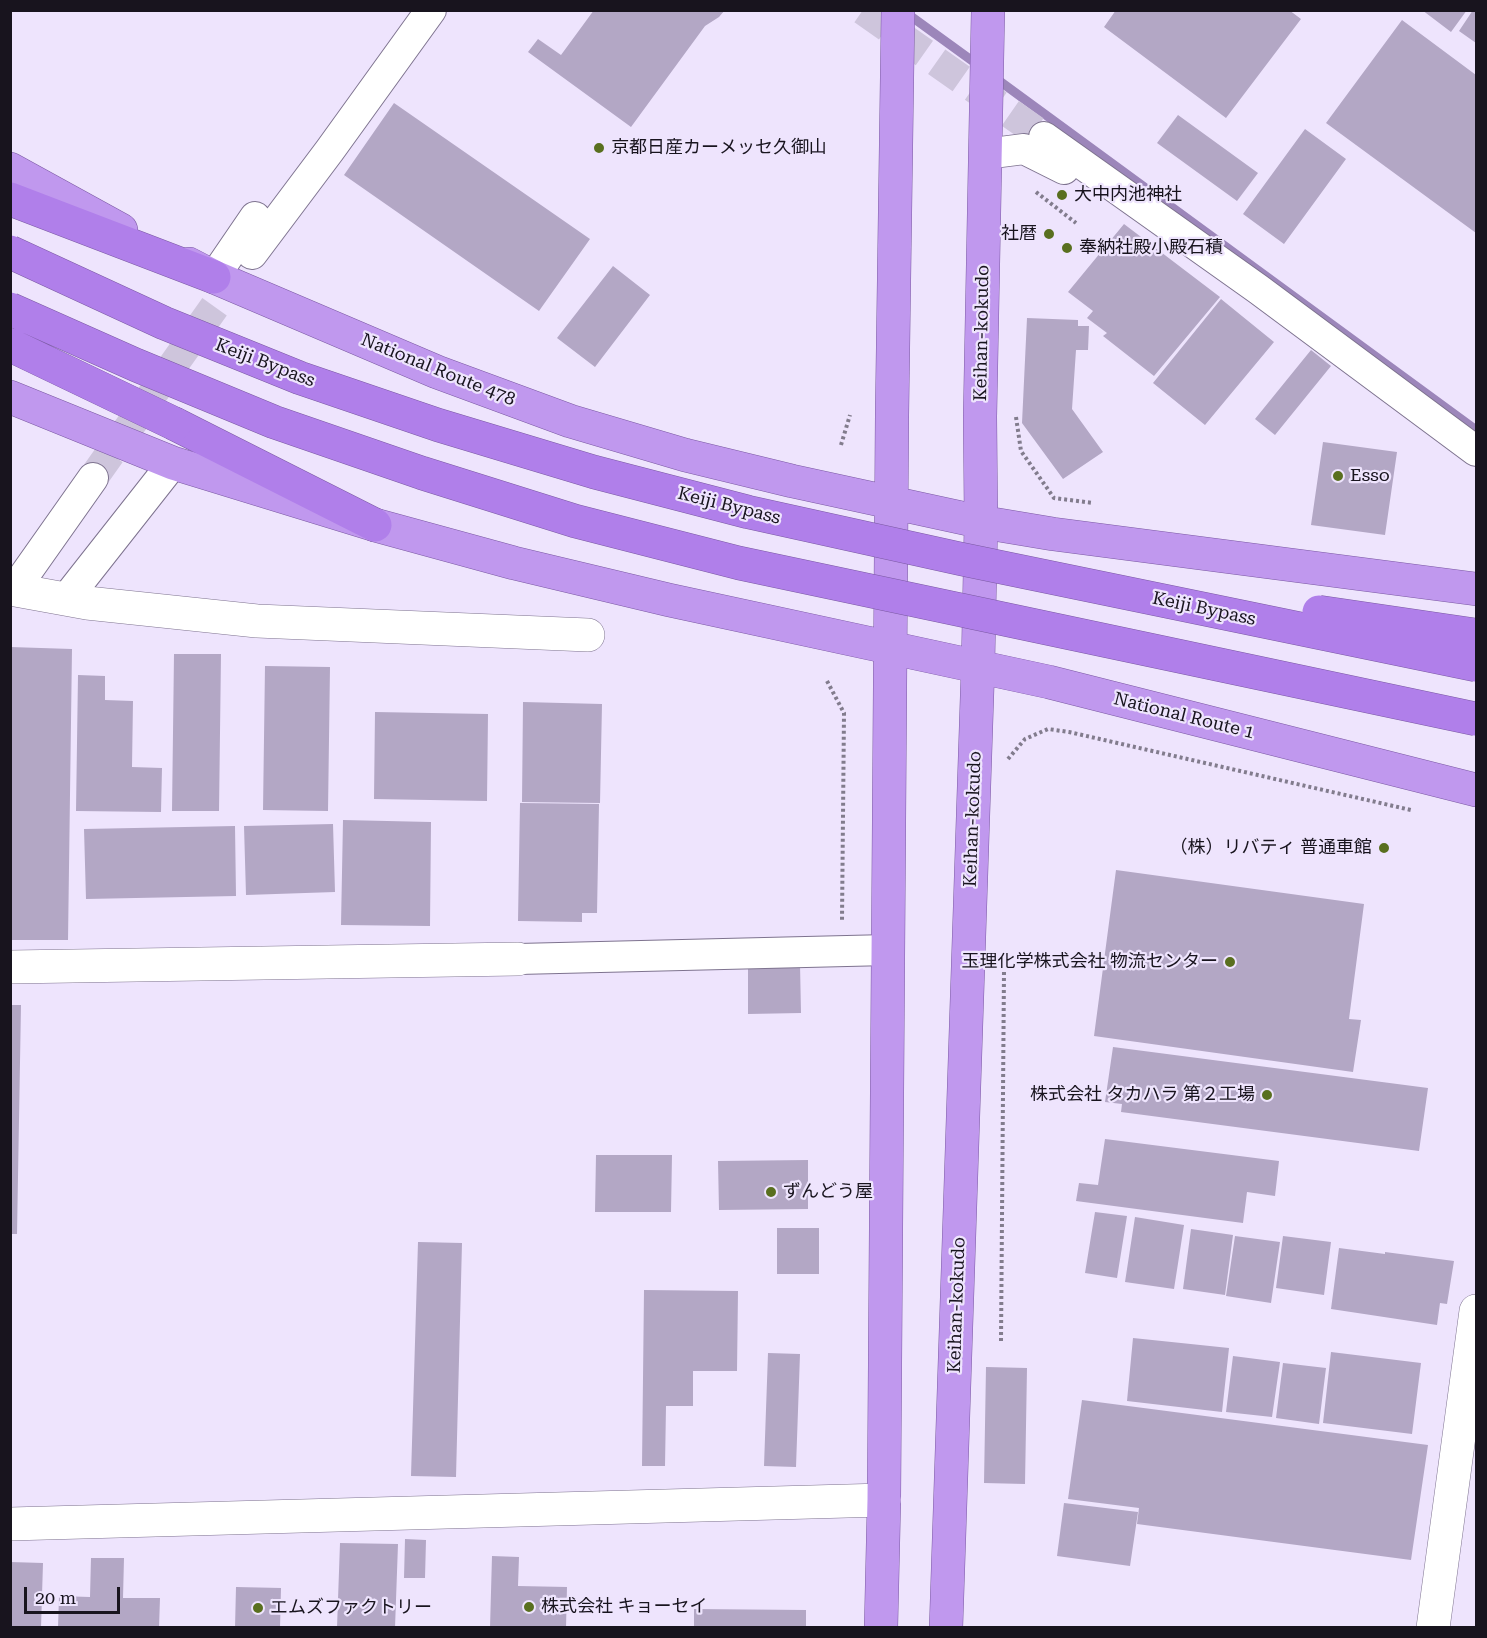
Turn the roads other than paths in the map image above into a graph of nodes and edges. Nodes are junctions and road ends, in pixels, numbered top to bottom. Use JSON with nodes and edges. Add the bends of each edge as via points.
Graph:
{"nodes":[{"id":1,"x":431,"y":10,"type":"edge"},
{"id":2,"x":898,"y":10,"type":"edge"},
{"id":3,"x":988,"y":10,"type":"edge"},
{"id":4,"x":1044,"y":137,"type":"tunnel mouth"},
{"id":5,"x":330,"y":150,"type":"junction"},
{"id":6,"x":985,"y":154,"type":"junction"},
{"id":7,"x":10,"y":169,"type":"edge"},
{"id":8,"x":1127,"y":196,"type":"junction"},
{"id":9,"x":10,"y":199,"type":"edge"},
{"id":10,"x":10,"y":252,"type":"edge"},
{"id":11,"x":252,"y":254,"type":"tunnel mouth"},
{"id":12,"x":214,"y":277,"type":"junction"},
{"id":13,"x":10,"y":309,"type":"edge"},
{"id":14,"x":10,"y":345,"type":"edge"},
{"id":15,"x":10,"y":397,"type":"edge"},
{"id":16,"x":1476,"y":452,"type":"edge"},
{"id":17,"x":172,"y":463,"type":"junction"},
{"id":18,"x":93,"y":478,"type":"tunnel mouth"},
{"id":19,"x":892,"y":502,"type":"junction"},
{"id":20,"x":981,"y":522,"type":"junction"},
{"id":21,"x":375,"y":525,"type":"junction"},
{"id":22,"x":961,"y":560,"type":"junction"},
{"id":23,"x":1476,"y":589,"type":"edge"},
{"id":24,"x":12,"y":590,"type":"edge"},
{"id":25,"x":66,"y":599,"type":"junction"},
{"id":26,"x":588,"y":635,"type":"dead end"},
{"id":27,"x":1476,"y":635,"type":"edge"},
{"id":28,"x":890,"y":648,"type":"junction"},
{"id":29,"x":978,"y":666,"type":"junction"},
{"id":30,"x":1476,"y":666,"type":"edge"},
{"id":31,"x":1476,"y":719,"type":"edge"},
{"id":32,"x":1476,"y":790,"type":"edge"},
{"id":33,"x":888,"y":950,"type":"junction"},
{"id":34,"x":518,"y":959,"type":"joint"},
{"id":35,"x":10,"y":967,"type":"edge"},
{"id":36,"x":1476,"y":1311,"type":"edge"},
{"id":37,"x":884,"y":1500,"type":"junction"},
{"id":38,"x":10,"y":1524,"type":"edge"},
{"id":39,"x":881,"y":1628,"type":"edge"},
{"id":40,"x":946,"y":1628,"type":"edge"},
{"id":41,"x":1432,"y":1628,"type":"edge"}],
"edges":[{"from":1,"to":5,"type":"street"},
{"from":2,"to":19,"type":"highway"},
{"from":3,"to":6,"type":"highway","name":"Keihan-kokudo"},
{"from":4,"to":8,"type":"street"},
{"from":5,"to":11,"type":"street"},
{"from":5,"to":12,"type":"street","via":[[304,150]]},
{"from":6,"to":8,"type":"street","via":[[1024,149],[1103,189]]},
{"from":6,"to":20,"type":"highway","name":"Keihan-kokudo"},
{"from":7,"to":12,"type":"highway","name":"National Route 478"},
{"from":8,"to":16,"type":"street"},
{"from":9,"to":12,"type":"highway"},
{"from":10,"to":22,"type":"highway","name":"Keiji Bypass","bridge":true,"via":[[174,327],[300,378],[438,425],[594,472],[737,509]]},
{"from":12,"to":19,"type":"highway","name":"National Route 478","via":[[437,372],[570,421],[685,455]]},
{"from":13,"to":31,"type":"highway","bridge":true,"via":[[274,422],[575,520],[739,563]]},
{"from":14,"to":21,"type":"highway","bridge":true},
{"from":15,"to":17,"type":"highway"},
{"from":17,"to":21,"type":"highway"},
{"from":17,"to":25,"type":"street"},
{"from":18,"to":24,"type":"street"},
{"from":19,"to":20,"type":"highway"},
{"from":19,"to":28,"type":"highway"},
{"from":20,"to":23,"type":"highway"},
{"from":20,"to":29,"type":"highway","name":"Keihan-kokudo"},
{"from":21,"to":28,"type":"highway","via":[[647,595]]},
{"from":22,"to":27,"type":"highway","bridge":true},
{"from":22,"to":30,"type":"highway","name":"Keiji Bypass","bridge":true},
{"from":24,"to":25,"type":"street"},
{"from":25,"to":26,"type":"street","via":[[257,621]]},
{"from":28,"to":29,"type":"highway","name":"National Route 1"},
{"from":28,"to":33,"type":"highway"},
{"from":29,"to":32,"type":"highway","name":"National Route 1"},
{"from":29,"to":40,"type":"highway","name":"Keihan-kokudo"},
{"from":33,"to":34,"type":"street"},
{"from":33,"to":37,"type":"highway"},
{"from":34,"to":35,"type":"street"},
{"from":36,"to":41,"type":"street"},
{"from":37,"to":38,"type":"street"},
{"from":37,"to":39,"type":"highway"}]}
